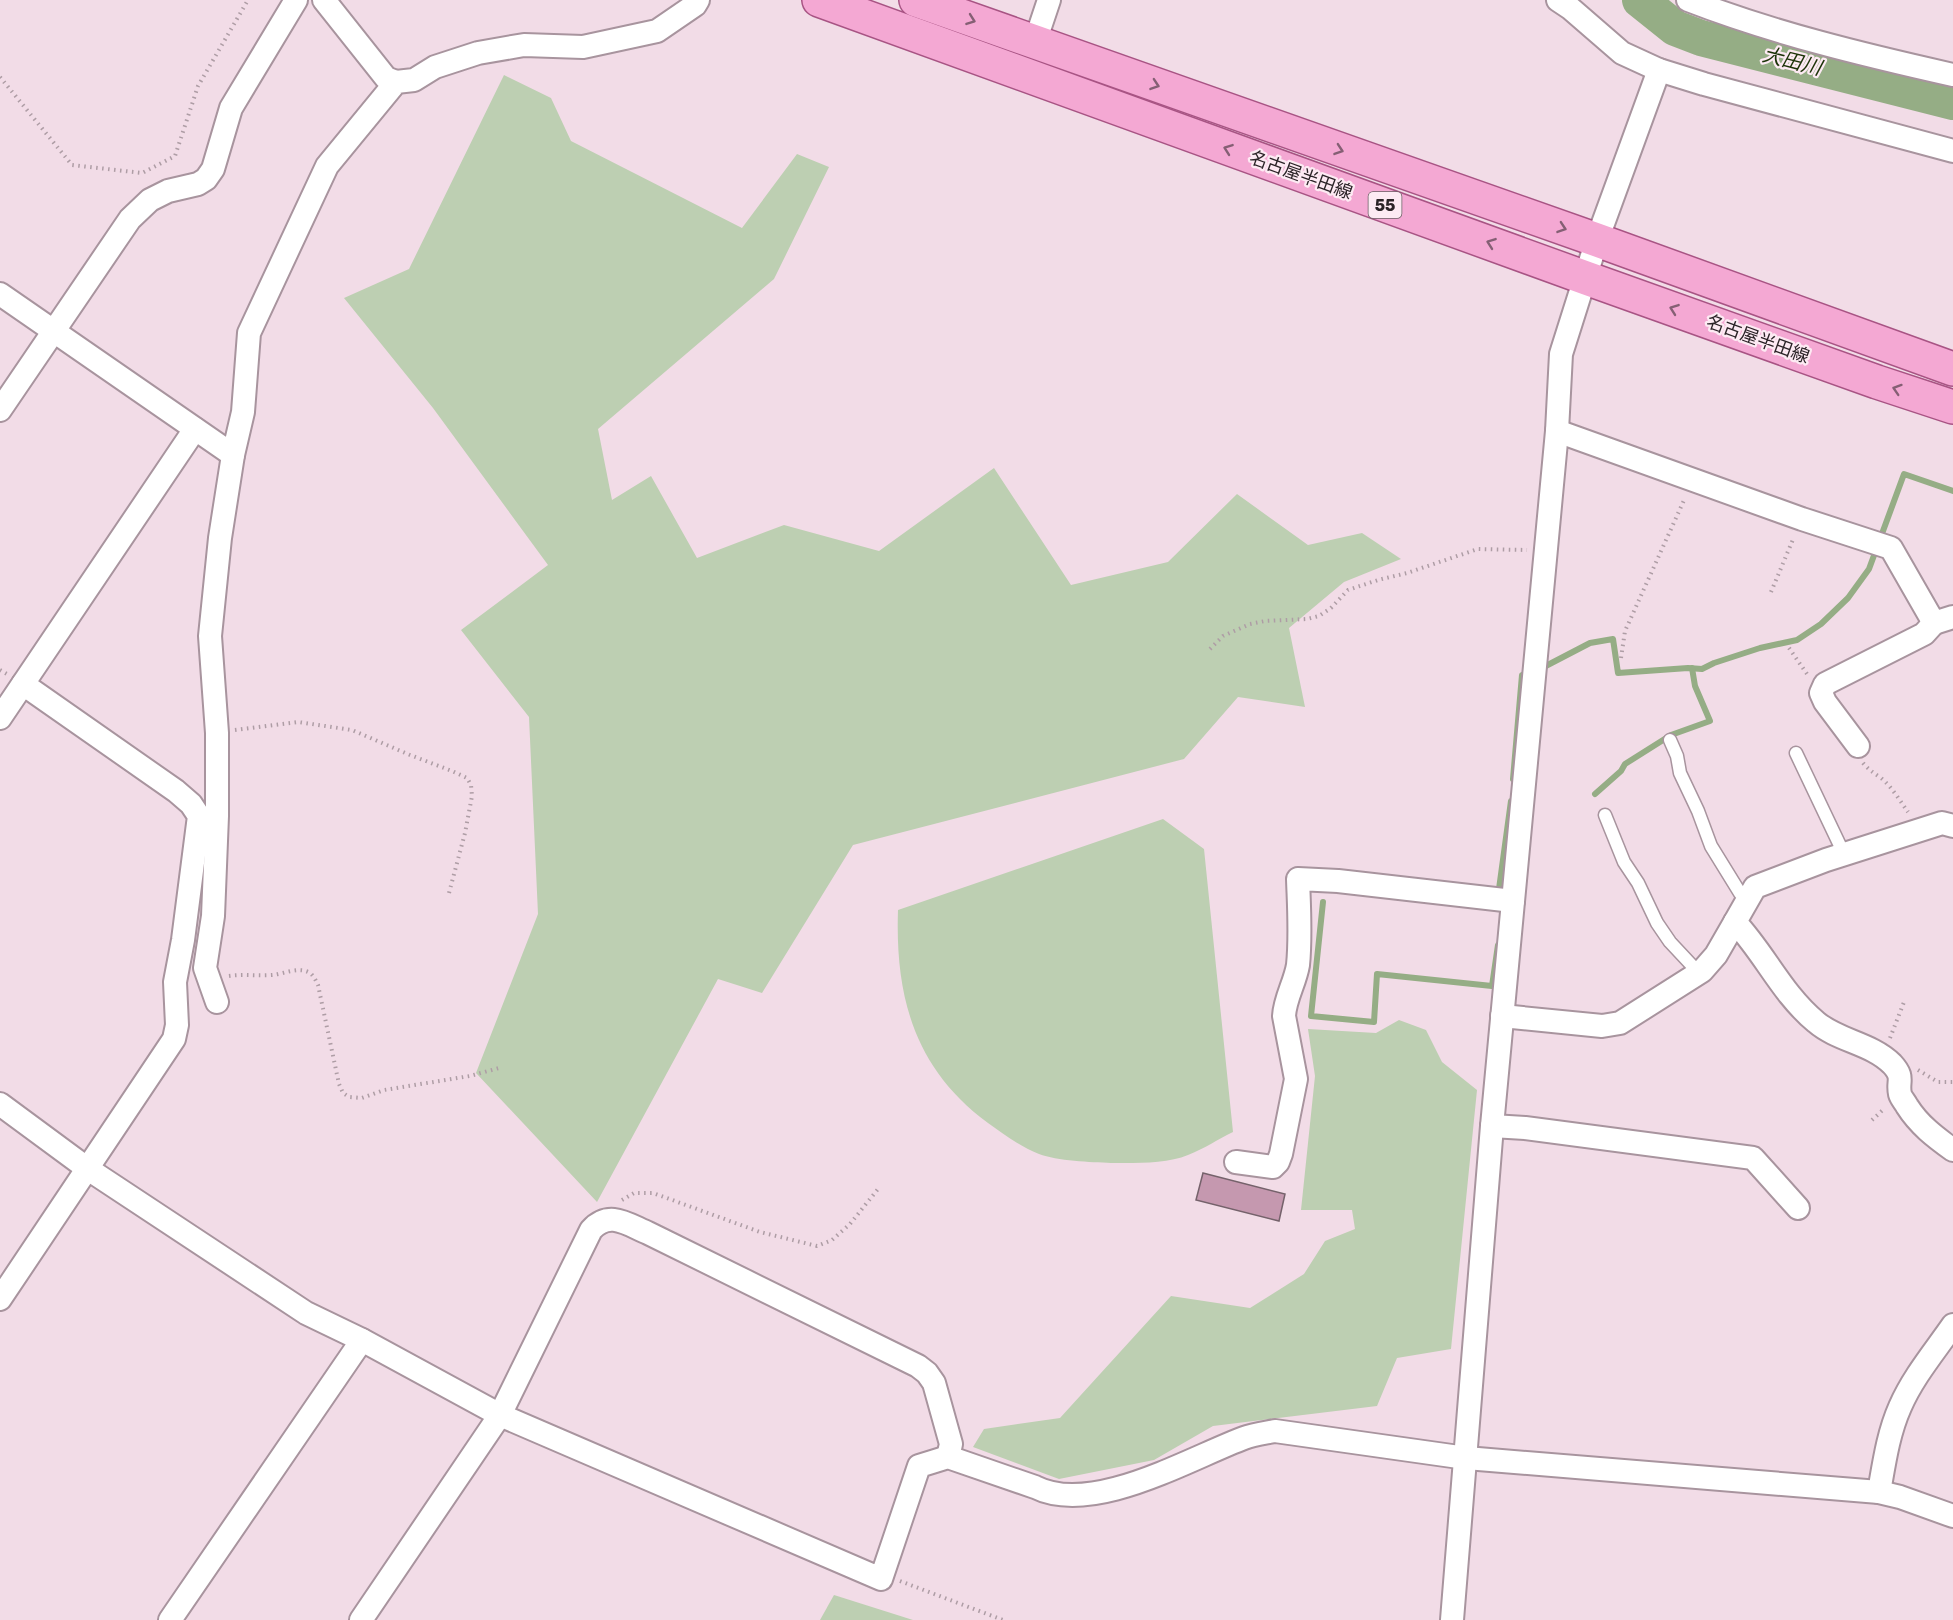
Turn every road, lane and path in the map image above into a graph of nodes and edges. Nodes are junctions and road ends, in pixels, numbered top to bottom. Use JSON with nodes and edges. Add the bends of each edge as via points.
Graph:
{"nodes":[{"id":1,"x":248,"y":0,"type":"edge"},
{"id":2,"x":296,"y":0,"type":"edge"},
{"id":3,"x":324,"y":0,"type":"edge"},
{"id":4,"x":698,"y":0,"type":"edge"},
{"id":5,"x":819,"y":0,"type":"edge"},
{"id":6,"x":916,"y":0,"type":"edge"},
{"id":7,"x":1049,"y":0,"type":"edge"},
{"id":8,"x":1558,"y":0,"type":"edge"},
{"id":9,"x":1688,"y":0,"type":"edge"},
{"id":10,"x":1035,"y":42,"type":"junction"},
{"id":11,"x":1659,"y":70,"type":"junction"},
{"id":12,"x":1953,"y":75,"type":"edge"},
{"id":13,"x":0,"y":77,"type":"edge"},
{"id":14,"x":396,"y":82,"type":"junction"},
{"id":15,"x":1953,"y":151,"type":"edge"},
{"id":16,"x":1596,"y":240,"type":"junction"},
{"id":17,"x":1586,"y":278,"type":"junction"},
{"id":18,"x":0,"y":294,"type":"edge"},
{"id":19,"x":54,"y":332,"type":"junction"},
{"id":20,"x":1953,"y":369,"type":"edge"},
{"id":21,"x":1953,"y":407,"type":"edge"},
{"id":22,"x":0,"y":410,"type":"edge"},
{"id":23,"x":195,"y":429,"type":"junction"},
{"id":24,"x":1557,"y":431,"type":"junction"},
{"id":25,"x":233,"y":455,"type":"junction"},
{"id":26,"x":1694,"y":480,"type":"junction"},
{"id":27,"x":1802,"y":519,"type":"junction"},
{"id":28,"x":1545,"y":550,"type":"junction"},
{"id":29,"x":1771,"y":592,"type":"dead end"},
{"id":30,"x":1944,"y":620,"type":"edge"},
{"id":31,"x":1788,"y":648,"type":"dead end"},
{"id":32,"x":1210,"y":649,"type":"dead end"},
{"id":33,"x":1621,"y":658,"type":"dead end"},
{"id":34,"x":23,"y":684,"type":"junction"},
{"id":35,"x":1823,"y":690,"type":"junction"},
{"id":36,"x":0,"y":718,"type":"edge"},
{"id":37,"x":217,"y":733,"type":"junction"},
{"id":38,"x":1670,"y":740,"type":"dead end"},
{"id":39,"x":1858,"y":746,"type":"joint"},
{"id":40,"x":1796,"y":753,"type":"dead end"},
{"id":41,"x":1605,"y":815,"type":"dead end"},
{"id":42,"x":1953,"y":826,"type":"edge"},
{"id":43,"x":1921,"y":830,"type":"junction"},
{"id":44,"x":1844,"y":854,"type":"junction"},
{"id":45,"x":449,"y":893,"type":"dead end"},
{"id":46,"x":1749,"y":898,"type":"junction"},
{"id":47,"x":1513,"y":901,"type":"junction"},
{"id":48,"x":1735,"y":922,"type":"junction"},
{"id":49,"x":1699,"y":973,"type":"junction"},
{"id":50,"x":210,"y":979,"type":"junction"},
{"id":51,"x":218,"y":1002,"type":"dead end"},
{"id":52,"x":1904,"y":1002,"type":"dead end"},
{"id":53,"x":1502,"y":1016,"type":"junction"},
{"id":54,"x":1883,"y":1057,"type":"junction"},
{"id":55,"x":499,"y":1068,"type":"dead end"},
{"id":56,"x":0,"y":1104,"type":"edge"},
{"id":57,"x":1492,"y":1126,"type":"junction"},
{"id":58,"x":1953,"y":1150,"type":"edge"},
{"id":59,"x":1236,"y":1162,"type":"dead end"},
{"id":60,"x":88,"y":1169,"type":"junction"},
{"id":61,"x":878,"y":1189,"type":"dead end"},
{"id":62,"x":1798,"y":1208,"type":"dead end"},
{"id":63,"x":612,"y":1218,"type":"junction"},
{"id":64,"x":0,"y":1299,"type":"edge"},
{"id":65,"x":1953,"y":1325,"type":"edge"},
{"id":66,"x":362,"y":1340,"type":"junction"},
{"id":67,"x":500,"y":1415,"type":"junction"},
{"id":68,"x":948,"y":1457,"type":"junction"},
{"id":69,"x":1466,"y":1458,"type":"junction"},
{"id":70,"x":1879,"y":1492,"type":"junction"},
{"id":71,"x":1953,"y":1516,"type":"edge"},
{"id":72,"x":883,"y":1573,"type":"junction"},
{"id":73,"x":170,"y":1620,"type":"edge"},
{"id":74,"x":361,"y":1620,"type":"edge"},
{"id":75,"x":1003,"y":1620,"type":"edge"},
{"id":76,"x":1452,"y":1620,"type":"edge"}],
"edges":[{"from":1,"to":13,"type":"path","via":[[198,86],[175,156],[142,173],[72,165]]},
{"from":2,"to":19,"type":"street","via":[[231,108],[213,169],[206,179],[150,200],[130,219]]},
{"from":3,"to":14,"type":"street","via":[[386,78]]},
{"from":4,"to":14,"type":"street","via":[[657,31],[583,47],[524,45],[478,53],[435,67],[414,80]]},
{"from":17,"to":5,"type":"main road","name":"名古屋半田線","number":"55","one_way":true},
{"from":6,"to":10,"type":"main road","name":"名古屋半田線","number":"55","one_way":true},
{"from":7,"to":10,"type":"street"},
{"from":8,"to":11,"type":"street","via":[[1622,53]]},
{"from":9,"to":12,"type":"street","via":[[1726,15]]},
{"from":10,"to":16,"type":"main road","name":"名古屋半田線","number":"55","one_way":true},
{"from":11,"to":15,"type":"street"},
{"from":11,"to":16,"type":"street"},
{"from":14,"to":25,"type":"street","via":[[327,166],[249,333],[243,411]]},
{"from":16,"to":17,"type":"street"},
{"from":16,"to":20,"type":"main road","name":"名古屋半田線","number":"55"},
{"from":21,"to":17,"type":"main road","name":"名古屋半田線","number":"55","one_way":true},
{"from":17,"to":24,"type":"street","via":[[1561,354]]},
{"from":18,"to":19,"type":"street"},
{"from":19,"to":22,"type":"street"},
{"from":19,"to":23,"type":"street"},
{"from":23,"to":25,"type":"street"},
{"from":23,"to":34,"type":"street"},
{"from":24,"to":26,"type":"street"},
{"from":24,"to":28,"type":"street"},
{"from":25,"to":37,"type":"street","via":[[210,636]]},
{"from":26,"to":27,"type":"street"},
{"from":26,"to":33,"type":"path","via":[[1625,631]]},
{"from":27,"to":29,"type":"path"},
{"from":27,"to":30,"type":"street","via":[[1891,548]]},
{"from":28,"to":32,"type":"path","via":[[1478,549],[1348,590],[1319,616],[1250,624],[1223,636]]},
{"from":28,"to":47,"type":"street"},
{"from":30,"to":35,"type":"street","via":[[1826,684]]},
{"from":31,"to":35,"type":"path","via":[[1814,685]]},
{"from":34,"to":36,"type":"street"},
{"from":34,"to":60,"type":"street","via":[[176,791],[199,816],[175,982],[174,1039]]},
{"from":35,"to":39,"type":"street","via":[[1825,702]]},
{"from":37,"to":45,"type":"path","via":[[298,722],[352,730],[467,778],[472,796]]},
{"from":37,"to":50,"type":"street","via":[[215,878],[205,968]]},
{"from":38,"to":46,"type":"lane","via":[[1711,846],[1740,893]]},
{"from":39,"to":43,"type":"path","via":[[1853,752],[1895,793]]},
{"from":40,"to":44,"type":"lane"},
{"from":41,"to":49,"type":"lane","via":[[1624,862],[1657,922]]},
{"from":42,"to":43,"type":"street","via":[[1942,823]]},
{"from":43,"to":44,"type":"street"},
{"from":44,"to":46,"type":"street","via":[[1755,887]]},
{"from":46,"to":48,"type":"street"},
{"from":47,"to":53,"type":"street"},
{"from":47,"to":59,"type":"street","via":[[1298,879],[1298,966],[1284,1016],[1296,1079],[1281,1154],[1274,1167]]},
{"from":48,"to":49,"type":"street","via":[[1716,955]]},
{"from":48,"to":54,"type":"street","via":[[1804,1012],[1835,1035]]},
{"from":49,"to":53,"type":"street","via":[[1620,1023],[1602,1026]]},
{"from":50,"to":51,"type":"street"},
{"from":50,"to":55,"type":"path","via":[[290,971],[309,973],[318,985],[339,1084],[349,1097],[362,1098],[384,1090]]},
{"from":52,"to":54,"type":"path"},
{"from":53,"to":57,"type":"street"},
{"from":54,"to":58,"type":"street","via":[[1898,1072],[1900,1094],[1919,1123]]},
{"from":56,"to":60,"type":"street"},
{"from":57,"to":62,"type":"street","via":[[1753,1158]]},
{"from":57,"to":69,"type":"street"},
{"from":60,"to":64,"type":"street"},
{"from":60,"to":66,"type":"street","via":[[306,1313]]},
{"from":61,"to":63,"type":"path","via":[[850,1224],[832,1240],[816,1246],[760,1232],[653,1192],[634,1193],[622,1200]]},
{"from":63,"to":67,"type":"street","via":[[598,1222],[591,1230]]},
{"from":63,"to":68,"type":"street","via":[[927,1372],[934,1383],[951,1444]]},
{"from":65,"to":70,"type":"street","via":[[1900,1407]]},
{"from":66,"to":67,"type":"street"},
{"from":66,"to":73,"type":"street"},
{"from":67,"to":72,"type":"street","via":[[881,1578]]},
{"from":67,"to":74,"type":"street"},
{"from":68,"to":69,"type":"street","via":[[1061,1496],[1094,1493],[1155,1476],[1245,1437],[1275,1431]]},
{"from":68,"to":72,"type":"street","via":[[919,1466]]},
{"from":69,"to":70,"type":"street"},
{"from":69,"to":76,"type":"street"},
{"from":70,"to":71,"type":"street"},
{"from":72,"to":75,"type":"path"}]}
